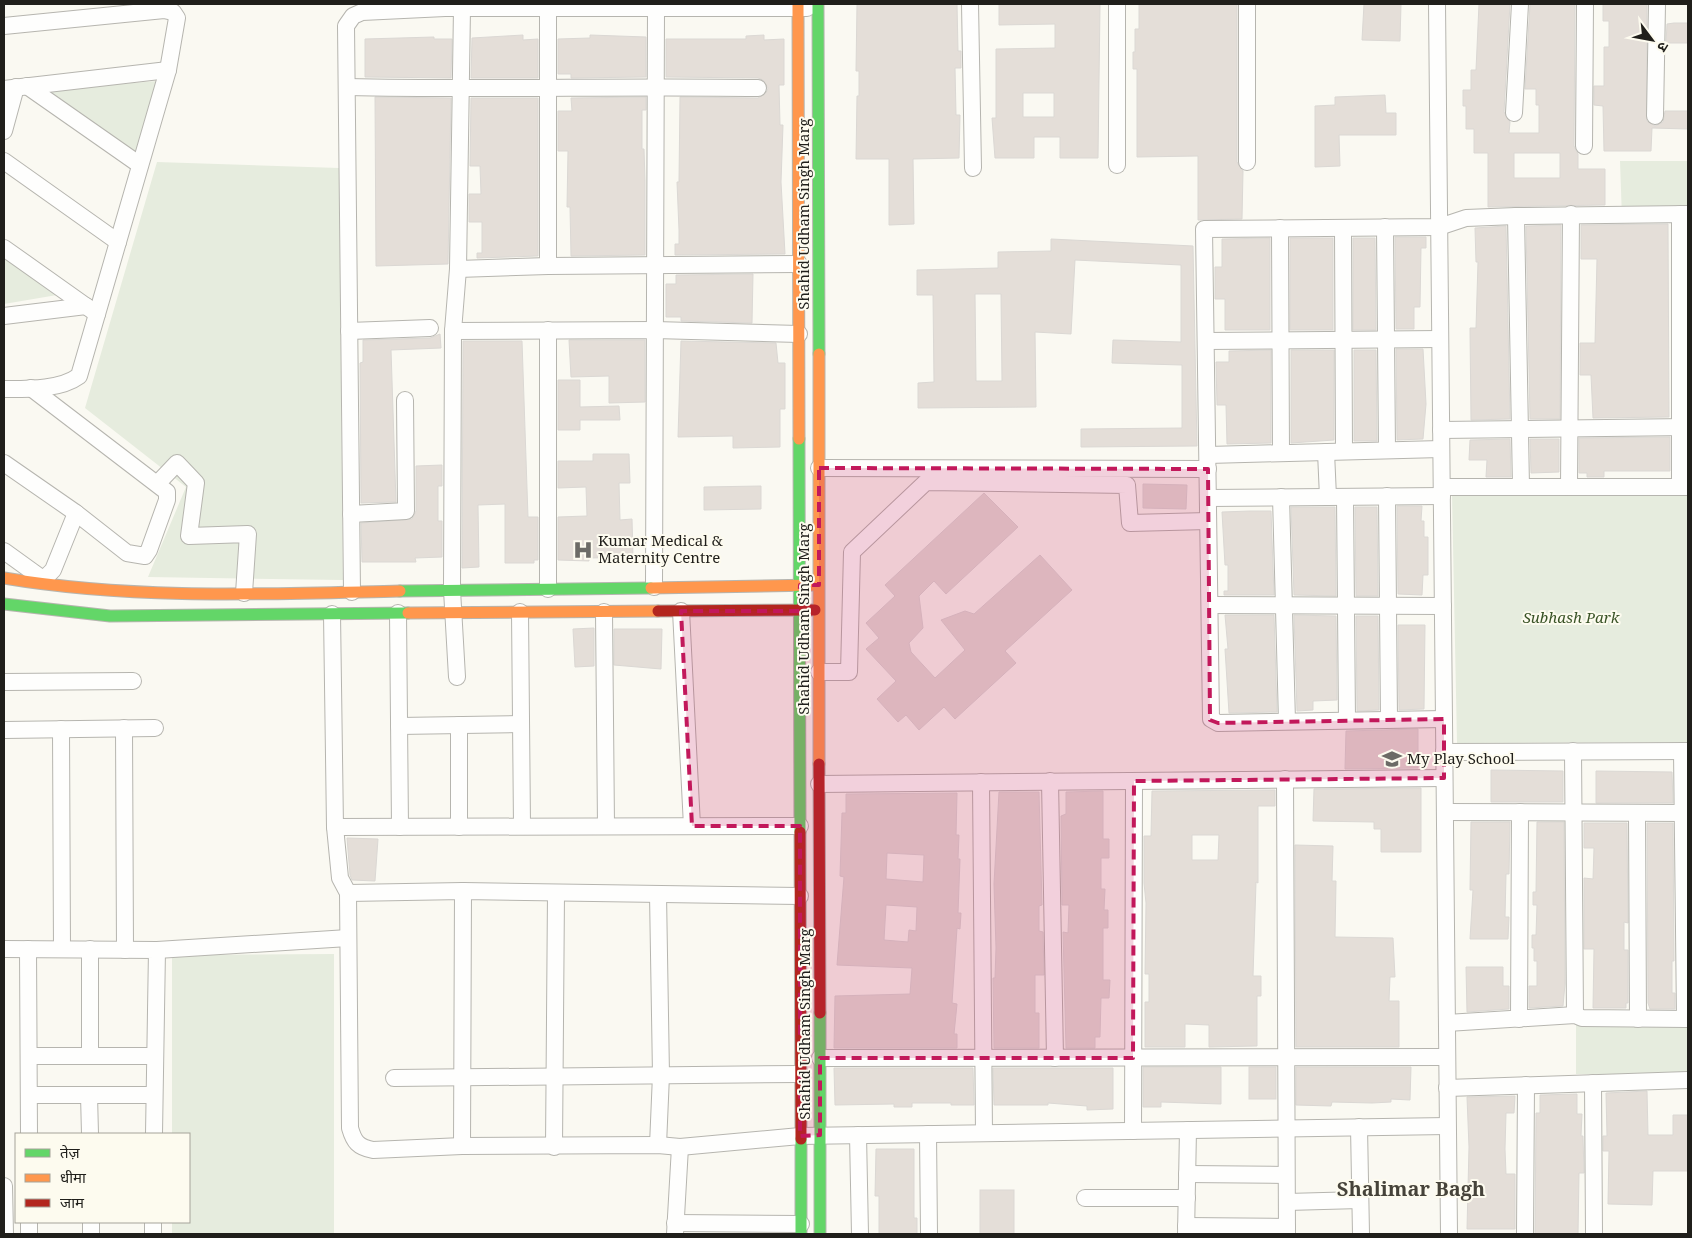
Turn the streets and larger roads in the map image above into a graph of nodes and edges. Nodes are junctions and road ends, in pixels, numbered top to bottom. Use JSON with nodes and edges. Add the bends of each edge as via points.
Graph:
{"nodes":[{"id":1,"x":970,"y":4,"type":"edge"},
{"id":2,"x":1118,"y":4,"type":"edge"},
{"id":3,"x":1247,"y":4,"type":"edge"},
{"id":4,"x":1437,"y":4,"type":"edge"},
{"id":5,"x":1520,"y":4,"type":"edge"},
{"id":6,"x":1585,"y":4,"type":"edge"},
{"id":7,"x":1657,"y":4,"type":"edge"},
{"id":8,"x":798,"y":6,"type":"edge"},
{"id":9,"x":818,"y":6,"type":"edge"},
{"id":10,"x":462,"y":8,"type":"junction"},
{"id":11,"x":548,"y":8,"type":"junction"},
{"id":12,"x":656,"y":8,"type":"junction"},
{"id":13,"x":4,"y":26,"type":"edge"},
{"id":14,"x":168,"y":70,"type":"junction"},
{"id":15,"x":656,"y":86,"type":"junction"},
{"id":16,"x":15,"y":87,"type":"edge"},
{"id":17,"x":347,"y":87,"type":"junction"},
{"id":18,"x":548,"y":88,"type":"junction"},
{"id":19,"x":758,"y":88,"type":"dead end"},
{"id":20,"x":462,"y":90,"type":"junction"},
{"id":21,"x":1514,"y":113,"type":"dead end"},
{"id":22,"x":1655,"y":116,"type":"dead end"},
{"id":23,"x":4,"y":131,"type":"edge"},
{"id":24,"x":1584,"y":146,"type":"dead end"},
{"id":25,"x":4,"y":161,"type":"edge"},
{"id":26,"x":1247,"y":162,"type":"dead end"},
{"id":27,"x":140,"y":165,"type":"junction"},
{"id":28,"x":1117,"y":165,"type":"dead end"},
{"id":29,"x":973,"y":168,"type":"dead end"},
{"id":30,"x":1572,"y":214,"type":"junction"},
{"id":31,"x":1684,"y":214,"type":"edge"},
{"id":32,"x":1516,"y":216,"type":"junction"},
{"id":33,"x":1439,"y":227,"type":"junction"},
{"id":34,"x":1280,"y":228,"type":"junction"},
{"id":35,"x":1343,"y":228,"type":"junction"},
{"id":36,"x":1386,"y":228,"type":"junction"},
{"id":37,"x":118,"y":242,"type":"junction"},
{"id":38,"x":4,"y":248,"type":"edge"},
{"id":39,"x":799,"y":264,"type":"junction"},
{"id":40,"x":655,"y":265,"type":"junction"},
{"id":41,"x":548,"y":266,"type":"junction"},
{"id":42,"x":458,"y":269,"type":"junction"},
{"id":43,"x":91,"y":310,"type":"junction"},
{"id":44,"x":4,"y":316,"type":"edge"},
{"id":45,"x":430,"y":328,"type":"dead end"},
{"id":46,"x":548,"y":330,"type":"junction"},
{"id":47,"x":655,"y":330,"type":"junction"},
{"id":48,"x":453,"y":331,"type":"junction"},
{"id":49,"x":349,"y":332,"type":"junction"},
{"id":50,"x":799,"y":334,"type":"junction"},
{"id":51,"x":1386,"y":339,"type":"junction"},
{"id":52,"x":1440,"y":339,"type":"junction"},
{"id":53,"x":1281,"y":340,"type":"junction"},
{"id":54,"x":1344,"y":340,"type":"junction"},
{"id":55,"x":1206,"y":341,"type":"junction"},
{"id":56,"x":31,"y":388,"type":"junction"},
{"id":57,"x":4,"y":389,"type":"edge"},
{"id":58,"x":405,"y":400,"type":"dead end"},
{"id":59,"x":1684,"y":427,"type":"edge"},
{"id":60,"x":1570,"y":428,"type":"junction"},
{"id":61,"x":1519,"y":429,"type":"junction"},
{"id":62,"x":1441,"y":430,"type":"junction"},
{"id":63,"x":1441,"y":449,"type":"junction"},
{"id":64,"x":1387,"y":450,"type":"junction"},
{"id":65,"x":1344,"y":451,"type":"junction"},
{"id":66,"x":1326,"y":452,"type":"junction"},
{"id":67,"x":1281,"y":453,"type":"junction"},
{"id":68,"x":1208,"y":462,"type":"junction"},
{"id":69,"x":4,"y":463,"type":"edge"},
{"id":70,"x":819,"y":468,"type":"junction"},
{"id":71,"x":158,"y":483,"type":"junction"},
{"id":72,"x":1520,"y":487,"type":"junction"},
{"id":73,"x":1569,"y":487,"type":"junction"},
{"id":74,"x":1684,"y":487,"type":"edge"},
{"id":75,"x":1442,"y":491,"type":"junction"},
{"id":76,"x":1387,"y":496,"type":"junction"},
{"id":77,"x":1336,"y":497,"type":"junction"},
{"id":78,"x":1208,"y":498,"type":"junction"},
{"id":79,"x":1282,"y":498,"type":"junction"},
{"id":80,"x":76,"y":513,"type":"junction"},
{"id":81,"x":351,"y":514,"type":"junction"},
{"id":82,"x":1208,"y":521,"type":"junction"},
{"id":83,"x":4,"y":551,"type":"edge"},
{"id":84,"x":4,"y":578,"type":"edge"},
{"id":85,"x":800,"y":585,"type":"junction"},
{"id":86,"x":819,"y":585,"type":"junction"},
{"id":87,"x":654,"y":587,"type":"junction"},
{"id":88,"x":548,"y":589,"type":"junction"},
{"id":89,"x":452,"y":590,"type":"junction"},
{"id":90,"x":352,"y":592,"type":"junction"},
{"id":91,"x":244,"y":593,"type":"junction"},
{"id":92,"x":4,"y":604,"type":"edge"},
{"id":93,"x":1210,"y":605,"type":"junction"},
{"id":94,"x":1284,"y":605,"type":"junction"},
{"id":95,"x":1345,"y":605,"type":"junction"},
{"id":96,"x":1389,"y":605,"type":"junction"},
{"id":97,"x":1443,"y":606,"type":"junction"},
{"id":98,"x":819,"y":610,"type":"junction"},
{"id":99,"x":800,"y":611,"type":"junction"},
{"id":100,"x":520,"y":612,"type":"junction"},
{"id":101,"x":604,"y":612,"type":"junction"},
{"id":102,"x":681,"y":612,"type":"junction"},
{"id":103,"x":398,"y":613,"type":"junction"},
{"id":104,"x":454,"y":613,"type":"junction"},
{"id":105,"x":332,"y":614,"type":"junction"},
{"id":106,"x":819,"y":672,"type":"junction"},
{"id":107,"x":458,"y":677,"type":"dead end"},
{"id":108,"x":133,"y":681,"type":"dead end"},
{"id":109,"x":4,"y":682,"type":"edge"},
{"id":110,"x":1388,"y":719,"type":"junction"},
{"id":111,"x":1444,"y":719,"type":"junction"},
{"id":112,"x":1347,"y":720,"type":"junction"},
{"id":113,"x":1287,"y":721,"type":"junction"},
{"id":114,"x":521,"y":724,"type":"junction"},
{"id":115,"x":459,"y":725,"type":"junction"},
{"id":116,"x":399,"y":726,"type":"junction"},
{"id":117,"x":124,"y":728,"type":"junction"},
{"id":118,"x":155,"y":728,"type":"dead end"},
{"id":119,"x":61,"y":729,"type":"junction"},
{"id":120,"x":4,"y":730,"type":"edge"},
{"id":121,"x":1573,"y":751,"type":"junction"},
{"id":122,"x":1685,"y":751,"type":"edge"},
{"id":123,"x":1444,"y":752,"type":"junction"},
{"id":124,"x":1444,"y":778,"type":"junction"},
{"id":125,"x":1284,"y":779,"type":"junction"},
{"id":126,"x":1134,"y":781,"type":"junction"},
{"id":127,"x":981,"y":782,"type":"junction"},
{"id":128,"x":1050,"y":782,"type":"junction"},
{"id":129,"x":820,"y":784,"type":"junction"},
{"id":130,"x":1445,"y":812,"type":"junction"},
{"id":131,"x":1520,"y":812,"type":"junction"},
{"id":132,"x":1574,"y":812,"type":"junction"},
{"id":133,"x":1636,"y":813,"type":"junction"},
{"id":134,"x":1685,"y":813,"type":"edge"},
{"id":135,"x":522,"y":826,"type":"junction"},
{"id":136,"x":606,"y":826,"type":"junction"},
{"id":137,"x":692,"y":826,"type":"junction"},
{"id":138,"x":800,"y":826,"type":"junction"},
{"id":139,"x":335,"y":827,"type":"junction"},
{"id":140,"x":400,"y":827,"type":"junction"},
{"id":141,"x":459,"y":827,"type":"junction"},
{"id":142,"x":463,"y":891,"type":"junction"},
{"id":143,"x":348,"y":893,"type":"junction"},
{"id":144,"x":556,"y":893,"type":"junction"},
{"id":145,"x":658,"y":894,"type":"junction"},
{"id":146,"x":800,"y":896,"type":"junction"},
{"id":147,"x":348,"y":938,"type":"junction"},
{"id":148,"x":4,"y":949,"type":"edge"},
{"id":149,"x":28,"y":949,"type":"junction"},
{"id":150,"x":62,"y":949,"type":"junction"},
{"id":151,"x":90,"y":950,"type":"junction"},
{"id":152,"x":125,"y":950,"type":"junction"},
{"id":153,"x":157,"y":950,"type":"junction"},
{"id":154,"x":1575,"y":1016,"type":"junction"},
{"id":155,"x":1638,"y":1018,"type":"junction"},
{"id":156,"x":1519,"y":1019,"type":"junction"},
{"id":157,"x":1687,"y":1019,"type":"edge"},
{"id":158,"x":1447,"y":1023,"type":"junction"},
{"id":159,"x":29,"y":1056,"type":"junction"},
{"id":160,"x":90,"y":1056,"type":"junction"},
{"id":161,"x":155,"y":1056,"type":"junction"},
{"id":162,"x":1286,"y":1057,"type":"junction"},
{"id":163,"x":1447,"y":1057,"type":"junction"},
{"id":164,"x":820,"y":1058,"type":"junction"},
{"id":165,"x":983,"y":1058,"type":"junction"},
{"id":166,"x":1055,"y":1058,"type":"junction"},
{"id":167,"x":1133,"y":1058,"type":"junction"},
{"id":168,"x":800,"y":1074,"type":"junction"},
{"id":169,"x":661,"y":1075,"type":"junction"},
{"id":170,"x":556,"y":1076,"type":"junction"},
{"id":171,"x":464,"y":1077,"type":"junction"},
{"id":172,"x":394,"y":1078,"type":"dead end"},
{"id":173,"x":1688,"y":1080,"type":"edge"},
{"id":174,"x":1593,"y":1083,"type":"junction"},
{"id":175,"x":1526,"y":1085,"type":"junction"},
{"id":176,"x":1447,"y":1088,"type":"junction"},
{"id":177,"x":29,"y":1095,"type":"junction"},
{"id":178,"x":89,"y":1095,"type":"junction"},
{"id":179,"x":154,"y":1095,"type":"junction"},
{"id":180,"x":1448,"y":1126,"type":"junction"},
{"id":181,"x":1359,"y":1127,"type":"junction"},
{"id":182,"x":1286,"y":1128,"type":"junction"},
{"id":183,"x":1188,"y":1130,"type":"junction"},
{"id":184,"x":1133,"y":1131,"type":"junction"},
{"id":185,"x":29,"y":1133,"type":"edge"},
{"id":186,"x":90,"y":1133,"type":"edge"},
{"id":187,"x":154,"y":1133,"type":"edge"},
{"id":188,"x":984,"y":1133,"type":"junction"},
{"id":189,"x":928,"y":1134,"type":"junction"},
{"id":190,"x":858,"y":1135,"type":"junction"},
{"id":191,"x":800,"y":1136,"type":"junction"},
{"id":192,"x":820,"y":1136,"type":"junction"},
{"id":193,"x":658,"y":1145,"type":"junction"},
{"id":194,"x":462,"y":1146,"type":"junction"},
{"id":195,"x":554,"y":1147,"type":"junction"},
{"id":196,"x":680,"y":1147,"type":"junction"},
{"id":197,"x":1187,"y":1174,"type":"junction"},
{"id":198,"x":1286,"y":1175,"type":"junction"},
{"id":199,"x":4,"y":1186,"type":"edge"},
{"id":200,"x":1085,"y":1198,"type":"dead end"},
{"id":201,"x":1187,"y":1198,"type":"junction"},
{"id":202,"x":1360,"y":1200,"type":"junction"},
{"id":203,"x":1287,"y":1202,"type":"junction"},
{"id":204,"x":675,"y":1228,"type":"edge"},
{"id":205,"x":801,"y":1229,"type":"edge"},
{"id":206,"x":1186,"y":1230,"type":"edge"},
{"id":207,"x":1287,"y":1230,"type":"edge"},
{"id":208,"x":5,"y":1234,"type":"edge"},
{"id":209,"x":820,"y":1234,"type":"edge"},
{"id":210,"x":860,"y":1234,"type":"edge"},
{"id":211,"x":929,"y":1234,"type":"edge"},
{"id":212,"x":1361,"y":1234,"type":"edge"},
{"id":213,"x":1449,"y":1234,"type":"edge"},
{"id":214,"x":1525,"y":1234,"type":"edge"},
{"id":215,"x":1594,"y":1234,"type":"edge"}],
"edges":[{"from":1,"to":29,"type":"street"},
{"from":2,"to":28,"type":"street"},
{"from":3,"to":26,"type":"street"},
{"from":4,"to":33,"type":"street"},
{"from":5,"to":21,"type":"street"},
{"from":6,"to":24,"type":"street"},
{"from":7,"to":22,"type":"street"},
{"from":8,"to":9,"type":"street"},
{"from":8,"to":12,"type":"street"},
{"from":8,"to":39,"type":"street","name":"Shahid Udham Singh Marg"},
{"from":9,"to":70,"type":"street","name":"Shahid Udham Singh Marg"},
{"from":10,"to":11,"type":"street"},
{"from":10,"to":17,"type":"street","via":[[362,12],[353,16],[346,26]]},
{"from":10,"to":20,"type":"street"},
{"from":11,"to":12,"type":"street"},
{"from":11,"to":18,"type":"street"},
{"from":12,"to":15,"type":"street"},
{"from":13,"to":14,"type":"street","via":[[164,10],[173,12],[177,18]]},
{"from":14,"to":16,"type":"street"},
{"from":14,"to":27,"type":"street"},
{"from":15,"to":18,"type":"street"},
{"from":15,"to":19,"type":"street"},
{"from":15,"to":40,"type":"street"},
{"from":16,"to":23,"type":"street"},
{"from":16,"to":27,"type":"street"},
{"from":17,"to":20,"type":"street"},
{"from":17,"to":49,"type":"street"},
{"from":18,"to":20,"type":"street"},
{"from":18,"to":41,"type":"street"},
{"from":20,"to":42,"type":"street"},
{"from":25,"to":37,"type":"street"},
{"from":27,"to":37,"type":"street"},
{"from":30,"to":31,"type":"street"},
{"from":30,"to":32,"type":"street"},
{"from":30,"to":60,"type":"street"},
{"from":31,"to":59,"type":"street"},
{"from":32,"to":33,"type":"street","via":[[1466,218]]},
{"from":32,"to":61,"type":"street"},
{"from":33,"to":36,"type":"street"},
{"from":33,"to":52,"type":"street"},
{"from":34,"to":35,"type":"street"},
{"from":34,"to":53,"type":"street"},
{"from":34,"to":55,"type":"street","via":[[1204,229]]},
{"from":35,"to":36,"type":"street"},
{"from":35,"to":54,"type":"street"},
{"from":36,"to":51,"type":"street"},
{"from":37,"to":43,"type":"street"},
{"from":38,"to":43,"type":"street"},
{"from":39,"to":40,"type":"street"},
{"from":39,"to":50,"type":"street","name":"Shahid Udham Singh Marg"},
{"from":40,"to":41,"type":"street"},
{"from":40,"to":47,"type":"street"},
{"from":41,"to":42,"type":"street"},
{"from":42,"to":48,"type":"street"},
{"from":43,"to":44,"type":"street"},
{"from":43,"to":56,"type":"street","via":[[79,376],[71,382]]},
{"from":45,"to":49,"type":"street"},
{"from":46,"to":47,"type":"street"},
{"from":46,"to":48,"type":"street"},
{"from":46,"to":88,"type":"street"},
{"from":47,"to":50,"type":"street"},
{"from":47,"to":87,"type":"street"},
{"from":48,"to":89,"type":"street"},
{"from":49,"to":81,"type":"street"},
{"from":50,"to":85,"type":"street","name":"Shahid Udham Singh Marg"},
{"from":51,"to":52,"type":"street"},
{"from":51,"to":54,"type":"street"},
{"from":51,"to":64,"type":"street"},
{"from":52,"to":62,"type":"street"},
{"from":53,"to":54,"type":"street"},
{"from":53,"to":55,"type":"street"},
{"from":53,"to":67,"type":"street"},
{"from":54,"to":65,"type":"street"},
{"from":55,"to":68,"type":"street"},
{"from":56,"to":57,"type":"street"},
{"from":56,"to":71,"type":"street"},
{"from":58,"to":81,"type":"street","via":[[406,511]]},
{"from":59,"to":60,"type":"street"},
{"from":59,"to":74,"type":"street"},
{"from":60,"to":61,"type":"street"},
{"from":60,"to":73,"type":"street"},
{"from":61,"to":62,"type":"street"},
{"from":61,"to":72,"type":"street"},
{"from":62,"to":63,"type":"street"},
{"from":63,"to":64,"type":"street"},
{"from":63,"to":75,"type":"street"},
{"from":64,"to":65,"type":"street"},
{"from":65,"to":66,"type":"street"},
{"from":66,"to":67,"type":"street"},
{"from":66,"to":77,"type":"street"},
{"from":67,"to":68,"type":"street"},
{"from":68,"to":70,"type":"street"},
{"from":68,"to":78,"type":"street"},
{"from":69,"to":80,"type":"street"},
{"from":70,"to":86,"type":"street","name":"Shahid Udham Singh Marg"},
{"from":71,"to":80,"type":"street","via":[[167,492],[167,500],[145,556],[127,553]]},
{"from":71,"to":91,"type":"street","via":[[176,463],[196,483],[189,536],[248,534]]},
{"from":72,"to":73,"type":"street"},
{"from":72,"to":75,"type":"street"},
{"from":73,"to":74,"type":"street"},
{"from":75,"to":76,"type":"street"},
{"from":75,"to":97,"type":"street"},
{"from":76,"to":77,"type":"street"},
{"from":76,"to":96,"type":"street"},
{"from":77,"to":79,"type":"street"},
{"from":77,"to":95,"type":"street"},
{"from":78,"to":79,"type":"street"},
{"from":78,"to":82,"type":"street"},
{"from":79,"to":94,"type":"street"},
{"from":80,"to":83,"type":"street","via":[[53,570],[46,576],[40,577]]},
{"from":81,"to":90,"type":"street"},
{"from":82,"to":93,"type":"street"},
{"from":82,"to":106,"type":"street","via":[[1130,523],[1127,485],[926,482],[852,552],[849,672]]},
{"from":84,"to":91,"type":"street","via":[[38,585],[113,592]]},
{"from":85,"to":86,"type":"street"},
{"from":85,"to":87,"type":"street"},
{"from":85,"to":99,"type":"street","name":"Shahid Udham Singh Marg"},
{"from":86,"to":98,"type":"street","name":"Shahid Udham Singh Marg"},
{"from":87,"to":88,"type":"street"},
{"from":88,"to":89,"type":"street"},
{"from":89,"to":90,"type":"street"},
{"from":89,"to":104,"type":"street"},
{"from":90,"to":91,"type":"street"},
{"from":92,"to":105,"type":"street","via":[[110,616]]},
{"from":93,"to":94,"type":"street"},
{"from":93,"to":113,"type":"street","via":[[1211,719],[1218,723]]},
{"from":94,"to":95,"type":"street"},
{"from":94,"to":113,"type":"street"},
{"from":95,"to":96,"type":"street"},
{"from":95,"to":112,"type":"street"},
{"from":96,"to":97,"type":"street"},
{"from":96,"to":110,"type":"street"},
{"from":97,"to":111,"type":"street"},
{"from":98,"to":99,"type":"street"},
{"from":98,"to":106,"type":"street","name":"Shahid Udham Singh Marg"},
{"from":99,"to":102,"type":"street"},
{"from":99,"to":138,"type":"street","name":"Shahid Udham Singh Marg"},
{"from":100,"to":101,"type":"street"},
{"from":100,"to":104,"type":"street"},
{"from":100,"to":114,"type":"street"},
{"from":101,"to":102,"type":"street"},
{"from":101,"to":136,"type":"street"},
{"from":102,"to":137,"type":"street"},
{"from":103,"to":104,"type":"street"},
{"from":103,"to":105,"type":"street"},
{"from":103,"to":116,"type":"street"},
{"from":104,"to":107,"type":"street"},
{"from":105,"to":139,"type":"street"},
{"from":106,"to":129,"type":"street","name":"Shahid Udham Singh Marg"},
{"from":108,"to":109,"type":"street"},
{"from":110,"to":111,"type":"street"},
{"from":110,"to":112,"type":"street"},
{"from":111,"to":123,"type":"street"},
{"from":112,"to":113,"type":"street"},
{"from":114,"to":115,"type":"street"},
{"from":114,"to":135,"type":"street"},
{"from":115,"to":116,"type":"street"},
{"from":115,"to":141,"type":"street"},
{"from":116,"to":140,"type":"street"},
{"from":117,"to":118,"type":"street"},
{"from":117,"to":119,"type":"street"},
{"from":117,"to":152,"type":"street"},
{"from":119,"to":120,"type":"street"},
{"from":119,"to":150,"type":"street"},
{"from":121,"to":122,"type":"street"},
{"from":121,"to":123,"type":"street"},
{"from":121,"to":132,"type":"street"},
{"from":122,"to":134,"type":"street"},
{"from":123,"to":124,"type":"street"},
{"from":124,"to":125,"type":"street"},
{"from":124,"to":130,"type":"street"},
{"from":125,"to":126,"type":"street"},
{"from":125,"to":162,"type":"street"},
{"from":126,"to":128,"type":"street"},
{"from":126,"to":167,"type":"street"},
{"from":127,"to":128,"type":"street"},
{"from":127,"to":129,"type":"street"},
{"from":127,"to":165,"type":"street"},
{"from":128,"to":166,"type":"street"},
{"from":129,"to":164,"type":"street","name":"Shahid Udham Singh Marg"},
{"from":130,"to":131,"type":"street"},
{"from":130,"to":158,"type":"street"},
{"from":131,"to":132,"type":"street"},
{"from":131,"to":156,"type":"street"},
{"from":132,"to":133,"type":"street"},
{"from":132,"to":154,"type":"street"},
{"from":133,"to":134,"type":"street"},
{"from":133,"to":155,"type":"street"},
{"from":134,"to":157,"type":"street"},
{"from":135,"to":136,"type":"street"},
{"from":135,"to":141,"type":"street"},
{"from":136,"to":137,"type":"street"},
{"from":137,"to":138,"type":"street"},
{"from":138,"to":146,"type":"street","name":"Shahid Udham Singh Marg"},
{"from":139,"to":140,"type":"street"},
{"from":139,"to":143,"type":"street","via":[[340,878]]},
{"from":140,"to":141,"type":"street"},
{"from":142,"to":143,"type":"street"},
{"from":142,"to":144,"type":"street"},
{"from":142,"to":171,"type":"street"},
{"from":143,"to":147,"type":"street"},
{"from":144,"to":145,"type":"street"},
{"from":144,"to":170,"type":"street"},
{"from":145,"to":146,"type":"street"},
{"from":145,"to":169,"type":"street"},
{"from":146,"to":168,"type":"street","name":"Shahid Udham Singh Marg"},
{"from":147,"to":153,"type":"street"},
{"from":147,"to":194,"type":"street","via":[[350,1128],[354,1140],[360,1147],[372,1150]]},
{"from":148,"to":149,"type":"street"},
{"from":149,"to":150,"type":"street"},
{"from":149,"to":159,"type":"street"},
{"from":150,"to":151,"type":"street"},
{"from":151,"to":152,"type":"street"},
{"from":151,"to":160,"type":"street"},
{"from":152,"to":153,"type":"street"},
{"from":153,"to":161,"type":"street"},
{"from":154,"to":155,"type":"street"},
{"from":154,"to":156,"type":"street"},
{"from":155,"to":157,"type":"street"},
{"from":156,"to":158,"type":"street"},
{"from":158,"to":163,"type":"street"},
{"from":159,"to":160,"type":"street"},
{"from":159,"to":177,"type":"street"},
{"from":160,"to":161,"type":"street"},
{"from":161,"to":179,"type":"street"},
{"from":162,"to":163,"type":"street"},
{"from":162,"to":167,"type":"street"},
{"from":162,"to":182,"type":"street"},
{"from":163,"to":176,"type":"street"},
{"from":164,"to":165,"type":"street"},
{"from":164,"to":192,"type":"street","name":"Shahid Udham Singh Marg"},
{"from":165,"to":166,"type":"street"},
{"from":165,"to":188,"type":"street"},
{"from":166,"to":167,"type":"street"},
{"from":167,"to":184,"type":"street"},
{"from":168,"to":169,"type":"street"},
{"from":168,"to":191,"type":"street","name":"Shahid Udham Singh Marg"},
{"from":169,"to":170,"type":"street"},
{"from":169,"to":193,"type":"street"},
{"from":170,"to":171,"type":"street"},
{"from":170,"to":195,"type":"street"},
{"from":171,"to":172,"type":"street"},
{"from":171,"to":194,"type":"street"},
{"from":173,"to":174,"type":"street"},
{"from":174,"to":175,"type":"street"},
{"from":174,"to":215,"type":"street"},
{"from":175,"to":176,"type":"street"},
{"from":175,"to":214,"type":"street"},
{"from":176,"to":180,"type":"street"},
{"from":177,"to":178,"type":"street"},
{"from":177,"to":185,"type":"street"},
{"from":178,"to":179,"type":"street"},
{"from":178,"to":186,"type":"street"},
{"from":179,"to":187,"type":"street"},
{"from":180,"to":181,"type":"street"},
{"from":180,"to":213,"type":"street"},
{"from":181,"to":182,"type":"street"},
{"from":181,"to":202,"type":"street"},
{"from":182,"to":183,"type":"street"},
{"from":182,"to":198,"type":"street"},
{"from":183,"to":184,"type":"street"},
{"from":183,"to":197,"type":"street"},
{"from":184,"to":188,"type":"street"},
{"from":188,"to":189,"type":"street"},
{"from":189,"to":190,"type":"street"},
{"from":189,"to":211,"type":"street"},
{"from":190,"to":192,"type":"street"},
{"from":190,"to":210,"type":"street"},
{"from":191,"to":192,"type":"street"},
{"from":191,"to":196,"type":"street"},
{"from":191,"to":205,"type":"street","name":"Shahid Udham Singh Marg"},
{"from":192,"to":209,"type":"street","name":"Shahid Udham Singh Marg"},
{"from":193,"to":195,"type":"street"},
{"from":193,"to":196,"type":"street"},
{"from":194,"to":195,"type":"street"},
{"from":196,"to":204,"type":"street"},
{"from":197,"to":198,"type":"street"},
{"from":197,"to":201,"type":"street"},
{"from":198,"to":203,"type":"street"},
{"from":199,"to":208,"type":"street"},
{"from":200,"to":201,"type":"street"},
{"from":201,"to":206,"type":"street"},
{"from":202,"to":203,"type":"street"},
{"from":202,"to":212,"type":"street"},
{"from":203,"to":207,"type":"street"},
{"from":204,"to":205,"type":"street"},
{"from":206,"to":207,"type":"street"}]}
